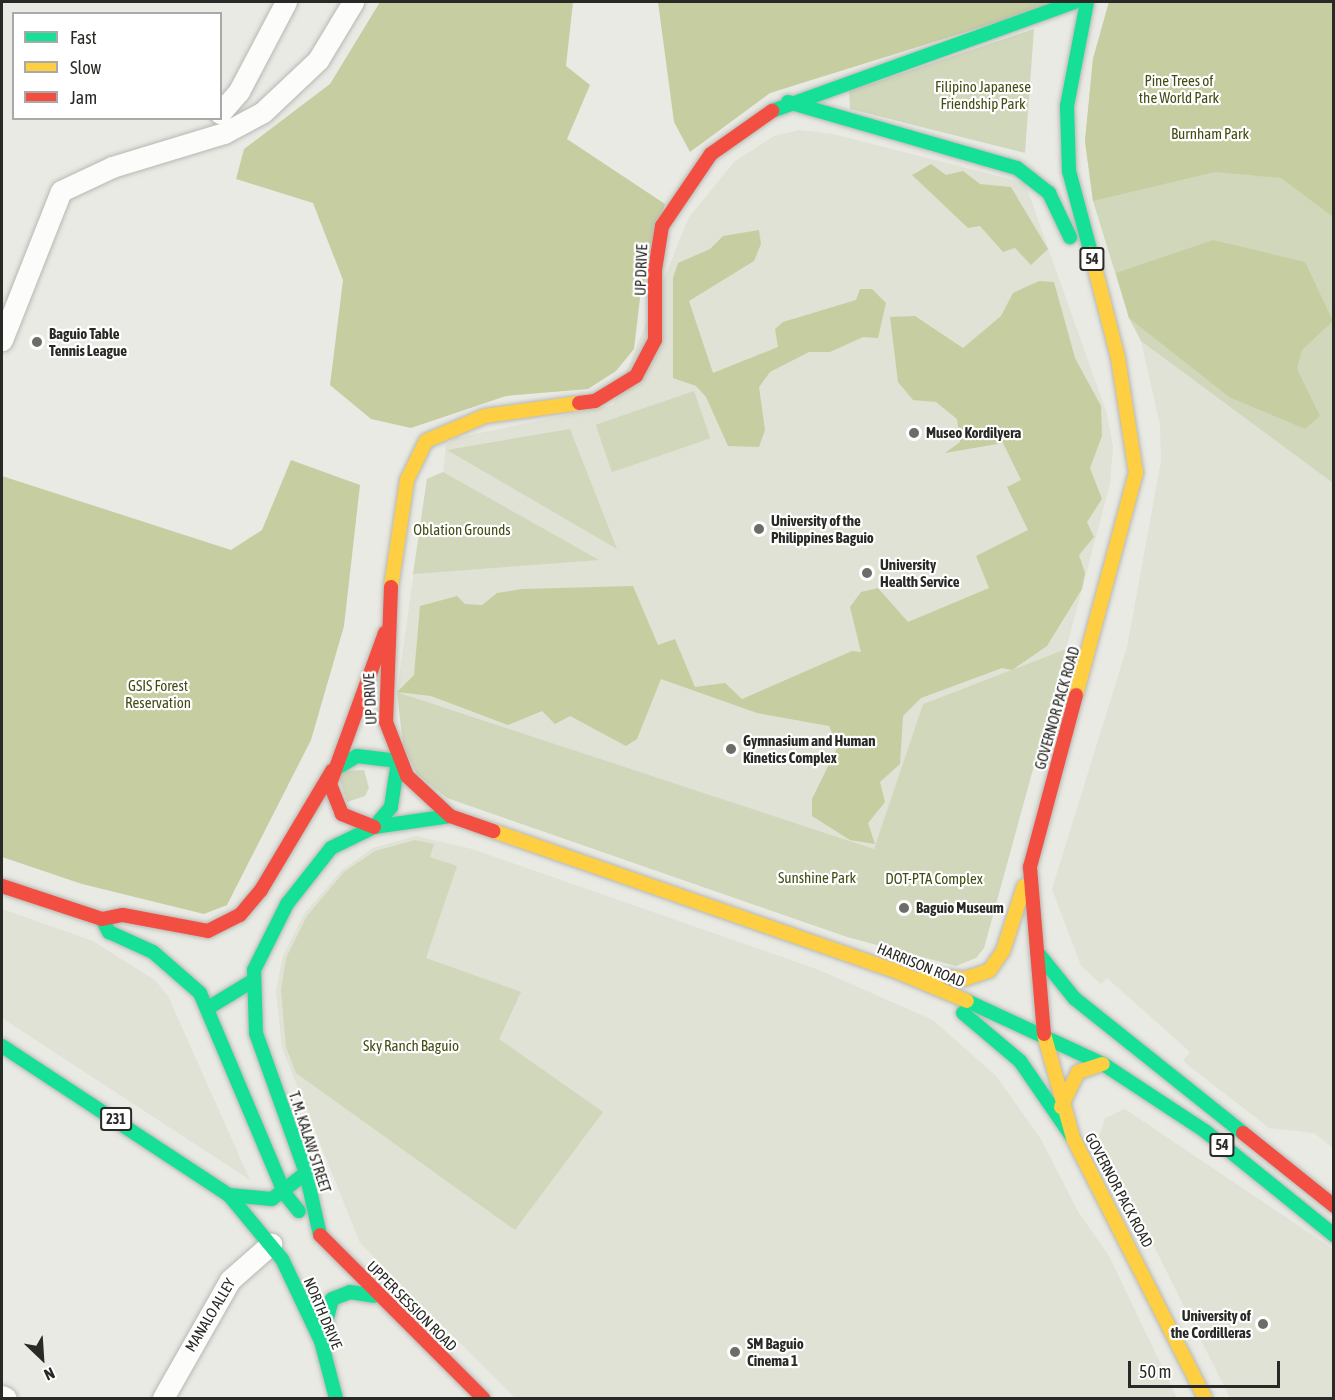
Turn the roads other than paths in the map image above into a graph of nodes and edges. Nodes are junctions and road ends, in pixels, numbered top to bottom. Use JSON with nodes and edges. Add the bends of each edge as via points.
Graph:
{"nodes":[{"id":1,"x":286,"y":2,"type":"edge"},
{"id":2,"x":353,"y":2,"type":"edge"},
{"id":3,"x":1074,"y":2,"type":"edge"},
{"id":4,"x":1087,"y":2,"type":"edge"},
{"id":5,"x":788,"y":102,"type":"junction"},
{"id":6,"x":222,"y":111,"type":"edge"},
{"id":7,"x":211,"y":120,"type":"edge"},
{"id":8,"x":168,"y":154,"type":"junction"},
{"id":9,"x":7,"y":305,"type":"edge"},
{"id":10,"x":2,"y":340,"type":"edge"},
{"id":11,"x":1126,"y":516,"type":"junction"},
{"id":12,"x":386,"y":630,"type":"junction"},
{"id":13,"x":398,"y":761,"type":"junction"},
{"id":14,"x":332,"y":771,"type":"junction"},
{"id":15,"x":450,"y":816,"type":"junction"},
{"id":16,"x":374,"y":827,"type":"junction"},
{"id":17,"x":1030,"y":867,"type":"junction"},
{"id":18,"x":2,"y":886,"type":"edge"},
{"id":19,"x":102,"y":919,"type":"junction"},
{"id":20,"x":222,"y":926,"type":"junction"},
{"id":21,"x":252,"y":943,"type":"junction"},
{"id":22,"x":1035,"y":949,"type":"junction"},
{"id":23,"x":848,"y":954,"type":"junction"},
{"id":24,"x":893,"y":970,"type":"junction"},
{"id":25,"x":251,"y":982,"type":"junction"},
{"id":26,"x":208,"y":1008,"type":"junction"},
{"id":27,"x":1103,"y":1021,"type":"junction"},
{"id":28,"x":1044,"y":1034,"type":"junction"},
{"id":29,"x":2,"y":1046,"type":"edge"},
{"id":30,"x":1103,"y":1064,"type":"junction"},
{"id":31,"x":1028,"y":1070,"type":"junction"},
{"id":32,"x":1061,"y":1107,"type":"junction"},
{"id":33,"x":1072,"y":1138,"type":"junction"},
{"id":34,"x":306,"y":1173,"type":"junction"},
{"id":35,"x":285,"y":1194,"type":"junction"},
{"id":36,"x":229,"y":1195,"type":"junction"},
{"id":37,"x":1334,"y":1206,"type":"edge"},
{"id":38,"x":320,"y":1235,"type":"junction"},
{"id":39,"x":1334,"y":1235,"type":"edge"},
{"id":40,"x":271,"y":1244,"type":"junction"},
{"id":41,"x":374,"y":1296,"type":"junction"},
{"id":42,"x":321,"y":1341,"type":"junction"},
{"id":43,"x":2,"y":1396,"type":"edge"},
{"id":44,"x":6,"y":1398,"type":"edge"},
{"id":45,"x":163,"y":1398,"type":"edge"},
{"id":46,"x":336,"y":1398,"type":"edge"},
{"id":47,"x":483,"y":1398,"type":"edge"},
{"id":48,"x":1205,"y":1398,"type":"edge"}],
"edges":[{"from":1,"to":6,"type":"street","via":[[239,91]]},
{"from":2,"to":8,"type":"street","via":[[332,42],[281,100],[224,133]]},
{"from":3,"to":5,"type":"main road","name":"UP DRIVE"},
{"from":4,"to":11,"type":"main road","name":"GOVERNOR PACK ROAD","number":"54","via":[[1067,106],[1069,171],[1118,358],[1136,473]]},
{"from":5,"to":11,"type":"main road","via":[[1017,168],[1049,193],[1067,227],[1103,359],[1124,474]]},
{"from":5,"to":12,"type":"main road","name":"UP DRIVE","via":[[741,128],[711,154],[669,212],[658,241],[655,340],[636,376],[617,390],[575,406],[511,411],[458,424],[440,431],[417,454],[399,520]]},
{"from":7,"to":8,"type":"street"},
{"from":8,"to":9,"type":"street","via":[[112,167],[61,191]]},
{"from":9,"to":10,"type":"street"},
{"from":11,"to":17,"type":"main road","name":"GOVERNOR PACK ROAD","number":"54"},
{"from":12,"to":13,"type":"main road","name":"UP DRIVE","via":[[386,722]]},
{"from":12,"to":14,"type":"main road","name":"UP DRIVE"},
{"from":13,"to":14,"type":"main road","via":[[357,756]]},
{"from":13,"to":15,"type":"main road","name":"UP DRIVE","via":[[419,791]]},
{"from":13,"to":16,"type":"main road","via":[[391,807]]},
{"from":14,"to":16,"type":"main road","via":[[335,805],[355,822]]},
{"from":14,"to":20,"type":"main road","via":[[261,890],[240,915]]},
{"from":15,"to":16,"type":"main road","name":"T. M. KALAW STREET"},
{"from":15,"to":23,"type":"main road","name":"HARRISON ROAD"},
{"from":16,"to":21,"type":"main road","name":"T. M. KALAW STREET","via":[[331,848]]},
{"from":17,"to":22,"type":"main road","name":"GOVERNOR PACK ROAD","number":"54"},
{"from":17,"to":23,"type":"main road","via":[[1000,958],[977,976],[946,978]]},
{"from":18,"to":19,"type":"main road"},
{"from":19,"to":20,"type":"main road","via":[[123,915],[199,931]]},
{"from":19,"to":26,"type":"main road","via":[[109,932],[153,951],[190,980]]},
{"from":20,"to":21,"type":"main road"},
{"from":21,"to":25,"type":"main road","name":"T. M. KALAW STREET"},
{"from":22,"to":27,"type":"main road","number":"54","via":[[1057,982]]},
{"from":22,"to":28,"type":"main road","name":"GOVERNOR PACK ROAD","number":"54"},
{"from":23,"to":24,"type":"main road","name":"HARRISON ROAD"},
{"from":24,"to":28,"type":"main road","name":"HARRISON ROAD"},
{"from":24,"to":31,"type":"main road","via":[[975,1021]]},
{"from":25,"to":26,"type":"main road"},
{"from":25,"to":34,"type":"main road","name":"T. M. KALAW STREET","via":[[256,1033]]},
{"from":26,"to":35,"type":"main road"},
{"from":27,"to":28,"type":"main road","via":[[1068,1021]]},
{"from":27,"to":37,"type":"main road","number":"54"},
{"from":28,"to":30,"type":"main road","name":"HARRISON ROAD","number":"54"},
{"from":28,"to":31,"type":"main road"},
{"from":28,"to":32,"type":"main road","name":"GOVERNOR PACK ROAD"},
{"from":29,"to":36,"type":"main road","number":"231"},
{"from":30,"to":32,"type":"main road","via":[[1078,1072]]},
{"from":30,"to":39,"type":"main road","name":"HARRISON ROAD","number":"54","via":[[1205,1131]]},
{"from":31,"to":33,"type":"main road"},
{"from":32,"to":33,"type":"main road","name":"GOVERNOR PACK ROAD"},
{"from":33,"to":48,"type":"main road","name":"GOVERNOR PACK ROAD"},
{"from":34,"to":35,"type":"main road"},
{"from":34,"to":38,"type":"main road","name":"T. M. KALAW STREET"},
{"from":35,"to":36,"type":"main road","via":[[262,1202]]},
{"from":35,"to":38,"type":"main road"},
{"from":36,"to":40,"type":"main road","number":"231"},
{"from":38,"to":41,"type":"main road","name":"UPPER SESSION ROAD"},
{"from":40,"to":42,"type":"main road","name":"NORTH DRIVE"},
{"from":40,"to":45,"type":"street","name":"MANALO ALLEY","via":[[230,1280]]},
{"from":41,"to":42,"type":"main road","via":[[350,1292],[332,1299]]},
{"from":41,"to":47,"type":"main road","name":"UPPER SESSION ROAD"},
{"from":42,"to":46,"type":"main road","name":"NORTH DRIVE"},
{"from":43,"to":44,"type":"street"}]}
